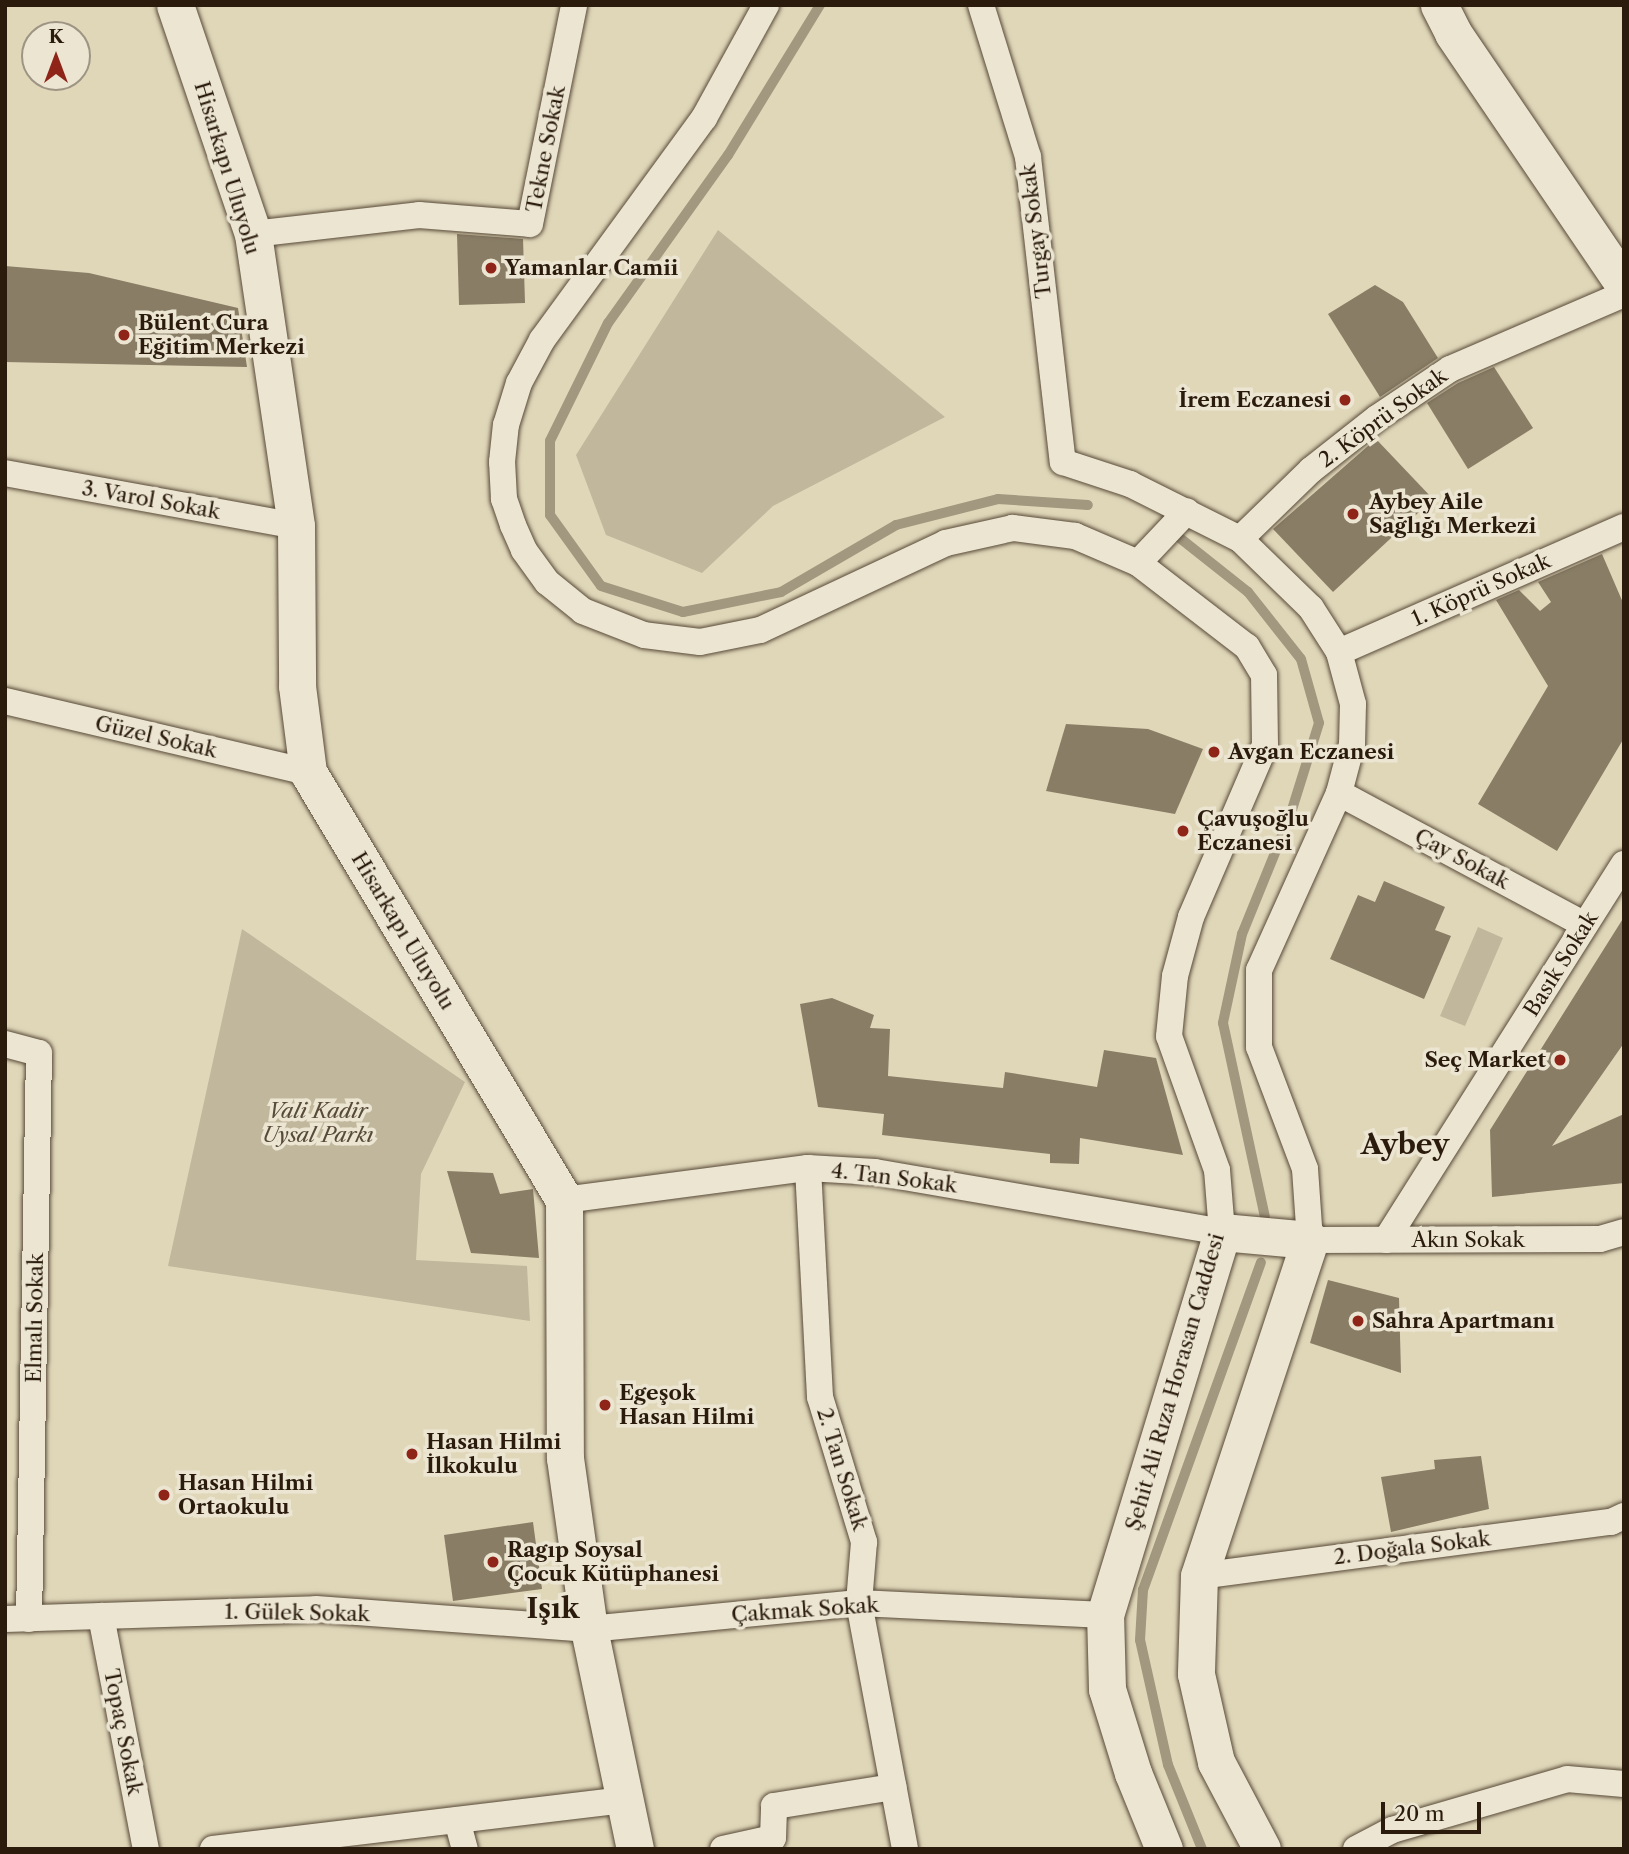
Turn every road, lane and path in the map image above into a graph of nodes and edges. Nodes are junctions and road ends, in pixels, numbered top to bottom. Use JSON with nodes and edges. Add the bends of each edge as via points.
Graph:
{"nodes":[{"id":1,"x":175,"y":5,"type":"edge"},
{"id":2,"x":574,"y":5,"type":"edge"},
{"id":3,"x":766,"y":5,"type":"edge"},
{"id":4,"x":981,"y":5,"type":"edge"},
{"id":5,"x":1440,"y":5,"type":"edge"},
{"id":6,"x":253,"y":234,"type":"junction"},
{"id":7,"x":1624,"y":285,"type":"edge"},
{"id":8,"x":1624,"y":294,"type":"edge"},
{"id":9,"x":5,"y":473,"type":"edge"},
{"id":10,"x":1187,"y":511,"type":"junction"},
{"id":11,"x":296,"y":526,"type":"junction"},
{"id":12,"x":1624,"y":527,"type":"edge"},
{"id":13,"x":1240,"y":539,"type":"junction"},
{"id":14,"x":1138,"y":563,"type":"junction"},
{"id":15,"x":1339,"y":652,"type":"junction"},
{"id":16,"x":5,"y":701,"type":"edge"},
{"id":17,"x":308,"y":772,"type":"junction"},
{"id":18,"x":1339,"y":793,"type":"junction"},
{"id":19,"x":1624,"y":864,"type":"edge"},
{"id":20,"x":1585,"y":925,"type":"junction"},
{"id":21,"x":5,"y":1044,"type":"edge"},
{"id":22,"x":808,"y":1168,"type":"junction"},
{"id":23,"x":564,"y":1200,"type":"junction"},
{"id":24,"x":1222,"y":1232,"type":"junction"},
{"id":25,"x":1624,"y":1232,"type":"edge"},
{"id":26,"x":1310,"y":1240,"type":"junction"},
{"id":27,"x":1385,"y":1240,"type":"junction"},
{"id":28,"x":1624,"y":1516,"type":"edge"},
{"id":29,"x":1199,"y":1576,"type":"junction"},
{"id":30,"x":859,"y":1603,"type":"junction"},
{"id":31,"x":1105,"y":1615,"type":"junction"},
{"id":32,"x":101,"y":1616,"type":"junction"},
{"id":33,"x":17,"y":1619,"type":"edge"},
{"id":34,"x":589,"y":1629,"type":"junction"},
{"id":35,"x":1624,"y":1784,"type":"edge"},
{"id":36,"x":893,"y":1787,"type":"junction"},
{"id":37,"x":624,"y":1800,"type":"junction"},
{"id":38,"x":457,"y":1820,"type":"junction"},
{"id":39,"x":327,"y":1842,"type":"edge"},
{"id":40,"x":146,"y":1849,"type":"edge"},
{"id":41,"x":213,"y":1849,"type":"edge"},
{"id":42,"x":465,"y":1849,"type":"edge"},
{"id":43,"x":635,"y":1849,"type":"edge"},
{"id":44,"x":723,"y":1849,"type":"edge"},
{"id":45,"x":905,"y":1849,"type":"edge"},
{"id":46,"x":1164,"y":1849,"type":"edge"},
{"id":47,"x":1262,"y":1849,"type":"edge"},
{"id":48,"x":1356,"y":1849,"type":"edge"}],
"edges":[{"from":1,"to":6,"type":"street","name":"Hisarkapı Uluyolu"},
{"from":2,"to":6,"type":"street","name":"Tekne Sokak","via":[[530,224],[419,215]]},
{"from":3,"to":14,"type":"street","name":"Şehit Ali Rıza Horasan Caddesi","via":[[704,118],[542,340],[519,383],[506,425],[502,463],[504,499],[524,551],[547,582],[583,611],[644,635],[700,642],[760,630],[946,543],[1013,528],[1075,536]]},
{"from":4,"to":10,"type":"street","name":"Turgay Sokak","via":[[1028,157],[1063,463],[1130,484]]},
{"from":5,"to":7,"type":"street","via":[[1453,33]]},
{"from":6,"to":11,"type":"street","name":"Hisarkapı Uluyolu"},
{"from":8,"to":13,"type":"street","name":"2. Köprü Sokak","via":[[1450,369],[1311,470]]},
{"from":9,"to":11,"type":"street","name":"3. Varol Sokak"},
{"from":10,"to":13,"type":"street"},
{"from":10,"to":14,"type":"street"},
{"from":11,"to":17,"type":"street","name":"Hisarkapı Uluyolu","via":[[297,686]]},
{"from":12,"to":15,"type":"street","name":"1. Köprü Sokak"},
{"from":13,"to":15,"type":"street","via":[[1311,608]]},
{"from":14,"to":24,"type":"street","name":"Şehit Ali Rıza Horasan Caddesi","via":[[1196,603],[1247,647],[1264,675],[1265,746],[1191,917],[1175,976],[1169,1036],[1217,1170]]},
{"from":15,"to":18,"type":"street","via":[[1353,704],[1352,744]]},
{"from":16,"to":17,"type":"street","name":"Güzel Sokak"},
{"from":17,"to":23,"type":"street","name":"Hisarkapı Uluyolu"},
{"from":18,"to":20,"type":"street","name":"Çay Sokak"},
{"from":18,"to":26,"type":"street","via":[[1259,970],[1259,1047],[1305,1169]]},
{"from":19,"to":20,"type":"street","name":"Basık Sokak"},
{"from":20,"to":27,"type":"street","name":"Basık Sokak"},
{"from":21,"to":33,"type":"street","name":"Elmalı Sokak","via":[[39,1054]]},
{"from":22,"to":23,"type":"street","name":"4. Tan Sokak"},
{"from":22,"to":24,"type":"street","name":"4. Tan Sokak","via":[[875,1172]]},
{"from":22,"to":30,"type":"street","name":"2. Tan Sokak","via":[[820,1397],[864,1542]]},
{"from":23,"to":34,"type":"street","via":[[565,1458]]},
{"from":24,"to":26,"type":"street"},
{"from":24,"to":31,"type":"street","name":"Şehit Ali Rıza Horasan Caddesi"},
{"from":25,"to":27,"type":"street","name":"Akın Sokak","via":[[1600,1240]]},
{"from":26,"to":27,"type":"street","name":"Akın Sokak"},
{"from":26,"to":29,"type":"street"},
{"from":28,"to":29,"type":"street","name":"2. Doğala Sokak","via":[[1611,1522]]},
{"from":29,"to":47,"type":"street","via":[[1196,1674],[1216,1762]]},
{"from":30,"to":31,"type":"street","name":"Çakmak Sokak"},
{"from":30,"to":34,"type":"street","name":"Çakmak Sokak"},
{"from":30,"to":36,"type":"street","name":"2. Tan Sokak"},
{"from":31,"to":46,"type":"street","name":"Şehit Ali Rıza Horasan Caddesi","via":[[1107,1689],[1133,1773]]},
{"from":32,"to":33,"type":"street","name":"1. Gülek Sokak"},
{"from":32,"to":34,"type":"street","name":"1. Gülek Sokak","via":[[316,1609]]},
{"from":32,"to":40,"type":"street","name":"Topaç Sokak"},
{"from":34,"to":37,"type":"street"},
{"from":35,"to":48,"type":"street","via":[[1567,1779],[1392,1830]]},
{"from":36,"to":44,"type":"street","via":[[774,1806],[774,1838]]},
{"from":36,"to":45,"type":"street","name":"2. Tan Sokak"},
{"from":37,"to":38,"type":"street"},
{"from":37,"to":43,"type":"street"},
{"from":38,"to":39,"type":"street"},
{"from":38,"to":42,"type":"street"},
{"from":39,"to":41,"type":"street"}]}
